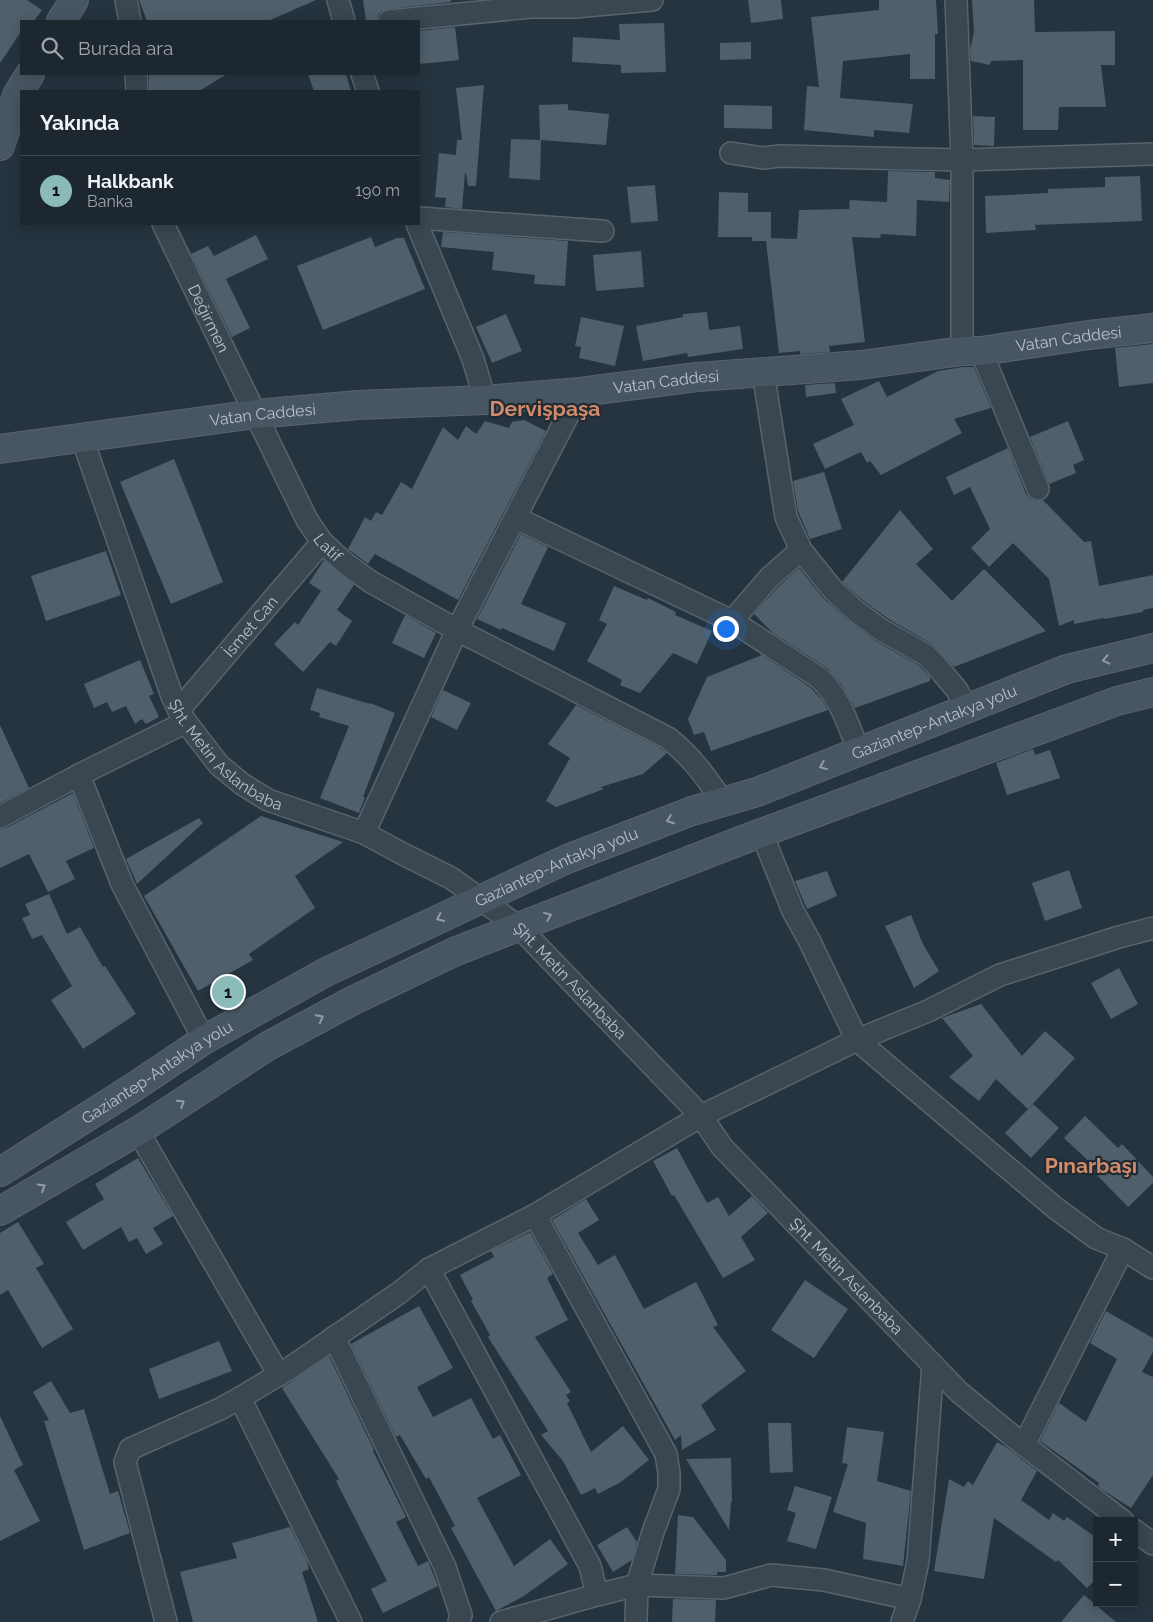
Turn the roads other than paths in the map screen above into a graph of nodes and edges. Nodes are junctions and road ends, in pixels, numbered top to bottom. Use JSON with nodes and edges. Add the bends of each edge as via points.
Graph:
{"nodes":[{"id":1,"x":74,"y":0,"type":"edge"},
{"id":2,"x":126,"y":0,"type":"edge"},
{"id":3,"x":338,"y":0,"type":"edge"},
{"id":4,"x":652,"y":0,"type":"edge"},
{"id":5,"x":956,"y":0,"type":"edge"},
{"id":6,"x":62,"y":20,"type":"edge"},
{"id":7,"x":130,"y":20,"type":"edge"},
{"id":8,"x":344,"y":20,"type":"edge"},
{"id":9,"x":399,"y":20,"type":"edge"},
{"id":10,"x":29,"y":75,"type":"edge"},
{"id":11,"x":136,"y":75,"type":"edge"},
{"id":12,"x":362,"y":75,"type":"edge"},
{"id":13,"x":20,"y":90,"type":"edge"},
{"id":14,"x":20,"y":90,"type":"edge"},
{"id":15,"x":136,"y":90,"type":"edge"},
{"id":16,"x":368,"y":90,"type":"edge"},
{"id":17,"x":0,"y":146,"type":"edge"},
{"id":18,"x":731,"y":153,"type":"dead end"},
{"id":19,"x":1153,"y":154,"type":"edge"},
{"id":20,"x":962,"y":160,"type":"junction"},
{"id":21,"x":420,"y":218,"type":"edge"},
{"id":22,"x":163,"y":225,"type":"edge"},
{"id":23,"x":417,"y":225,"type":"edge"},
{"id":24,"x":603,"y":231,"type":"dead end"},
{"id":25,"x":1153,"y":328,"type":"edge"},
{"id":26,"x":972,"y":351,"type":"junction"},
{"id":27,"x":763,"y":372,"type":"junction"},
{"id":28,"x":580,"y":392,"type":"junction"},
{"id":29,"x":485,"y":400,"type":"junction"},
{"id":30,"x":256,"y":414,"type":"junction"},
{"id":31,"x":82,"y":438,"type":"junction"},
{"id":32,"x":0,"y":449,"type":"edge"},
{"id":33,"x":1038,"y":489,"type":"dead end"},
{"id":34,"x":516,"y":518,"type":"junction"},
{"id":35,"x":322,"y":542,"type":"junction"},
{"id":36,"x":801,"y":550,"type":"junction"},
{"id":37,"x":732,"y":621,"type":"junction"},
{"id":38,"x":457,"y":630,"type":"junction"},
{"id":39,"x":1153,"y":648,"type":"edge"},
{"id":40,"x":1153,"y":692,"type":"edge"},
{"id":41,"x":967,"y":709,"type":"junction"},
{"id":42,"x":183,"y":716,"type":"junction"},
{"id":43,"x":859,"y":751,"type":"junction"},
{"id":44,"x":79,"y":775,"type":"junction"},
{"id":45,"x":723,"y":802,"type":"junction"},
{"id":46,"x":0,"y":818,"type":"edge"},
{"id":47,"x":364,"y":832,"type":"junction"},
{"id":48,"x":762,"y":834,"type":"junction"},
{"id":49,"x":480,"y":900,"type":"junction"},
{"id":50,"x":519,"y":927,"type":"junction"},
{"id":51,"x":1153,"y":928,"type":"edge"},
{"id":52,"x":204,"y":1040,"type":"junction"},
{"id":53,"x":857,"y":1040,"type":"junction"},
{"id":54,"x":701,"y":1116,"type":"junction"},
{"id":55,"x":138,"y":1131,"type":"junction"},
{"id":56,"x":3,"y":1164,"type":"edge"},
{"id":57,"x":0,"y":1211,"type":"edge"},
{"id":58,"x":535,"y":1215,"type":"junction"},
{"id":59,"x":1123,"y":1250,"type":"junction"},
{"id":60,"x":1153,"y":1268,"type":"edge"},
{"id":61,"x":429,"y":1269,"type":"junction"},
{"id":62,"x":334,"y":1337,"type":"junction"},
{"id":63,"x":933,"y":1365,"type":"junction"},
{"id":64,"x":278,"y":1375,"type":"junction"},
{"id":65,"x":240,"y":1398,"type":"junction"},
{"id":66,"x":1024,"y":1445,"type":"junction"},
{"id":67,"x":1118,"y":1517,"type":"edge"},
{"id":68,"x":1138,"y":1533,"type":"edge"},
{"id":69,"x":1153,"y":1544,"type":"edge"},
{"id":70,"x":637,"y":1585,"type":"junction"},
{"id":71,"x":597,"y":1595,"type":"junction"},
{"id":72,"x":910,"y":1599,"type":"junction"},
{"id":73,"x":166,"y":1622,"type":"edge"},
{"id":74,"x":351,"y":1622,"type":"edge"},
{"id":75,"x":459,"y":1622,"type":"edge"},
{"id":76,"x":501,"y":1622,"type":"edge"},
{"id":77,"x":636,"y":1622,"type":"edge"},
{"id":78,"x":902,"y":1622,"type":"edge"}],
"edges":[{"from":1,"to":6,"type":"main road"},
{"from":2,"to":7,"type":"street"},
{"from":3,"to":8,"type":"street"},
{"from":4,"to":9,"type":"street","via":[[531,7]]},
{"from":5,"to":20,"type":"street"},
{"from":10,"to":13,"type":"main road"},
{"from":11,"to":15,"type":"street"},
{"from":12,"to":16,"type":"street"},
{"from":14,"to":17,"type":"main road"},
{"from":18,"to":20,"type":"street","via":[[763,158]]},
{"from":19,"to":20,"type":"street"},
{"from":20,"to":26,"type":"street"},
{"from":21,"to":24,"type":"street"},
{"from":22,"to":30,"type":"street","name":"Değirmen"},
{"from":23,"to":29,"type":"street","via":[[473,359]]},
{"from":25,"to":26,"type":"main road","name":"Vatan Caddesi"},
{"from":26,"to":27,"type":"main road","name":"Vatan Caddesi","via":[[861,365]]},
{"from":26,"to":33,"type":"street"},
{"from":27,"to":28,"type":"main road","name":"Vatan Caddesi"},
{"from":27,"to":36,"type":"street","via":[[786,516]]},
{"from":28,"to":29,"type":"main road","name":"Vatan Caddesi"},
{"from":28,"to":34,"type":"street"},
{"from":29,"to":30,"type":"main road","name":"Vatan Caddesi","via":[[358,405]]},
{"from":30,"to":31,"type":"main road","name":"Vatan Caddesi"},
{"from":30,"to":35,"type":"street","name":"Latif","via":[[306,520]]},
{"from":31,"to":32,"type":"main road","name":"Vatan Caddesi"},
{"from":31,"to":42,"type":"street","name":"Şht. Metin Aslanbaba","via":[[172,696]]},
{"from":34,"to":37,"type":"street"},
{"from":34,"to":38,"type":"street"},
{"from":35,"to":38,"type":"street","name":"Latif","via":[[371,582]]},
{"from":35,"to":42,"type":"street","name":"İsmet Can"},
{"from":36,"to":37,"type":"street","via":[[770,577]]},
{"from":36,"to":41,"type":"street","via":[[833,590],[857,612],[926,655],[957,690]]},
{"from":37,"to":43,"type":"street","via":[[824,682],[838,700]]},
{"from":38,"to":45,"type":"street","name":"Latif","via":[[668,738],[697,764]]},
{"from":38,"to":47,"type":"street"},
{"from":39,"to":41,"type":"main road","name":"Gaziantep-Antakya yolu","one_way":true,"via":[[1067,669]]},
{"from":40,"to":48,"type":"main road","via":[[1117,701]]},
{"from":41,"to":43,"type":"main road","name":"Gaziantep-Antakya yolu"},
{"from":42,"to":44,"type":"street"},
{"from":42,"to":47,"type":"street","name":"Şht. Metin Aslanbaba","via":[[219,765],[242,784],[268,800]]},
{"from":43,"to":45,"type":"main road","name":"Gaziantep-Antakya yolu","one_way":true,"via":[[757,792]]},
{"from":44,"to":46,"type":"street"},
{"from":44,"to":52,"type":"street","via":[[122,884]]},
{"from":45,"to":49,"type":"main road","name":"Gaziantep-Antakya yolu","one_way":true,"via":[[567,859]]},
{"from":47,"to":49,"type":"street","name":"Şht. Metin Aslanbaba","via":[[451,878]]},
{"from":50,"to":48,"type":"main road","one_way":true},
{"from":48,"to":53,"type":"street","via":[[793,911]]},
{"from":49,"to":50,"type":"street","name":"Şht. Metin Aslanbaba"},
{"from":49,"to":52,"type":"main road","name":"Gaziantep-Antakya yolu","one_way":true,"via":[[326,972]]},
{"from":50,"to":54,"type":"street","name":"Şht. Metin Aslanbaba"},
{"from":55,"to":50,"type":"main road","one_way":true,"via":[[268,1046],[352,1001],[454,952]]},
{"from":51,"to":53,"type":"street","via":[[1000,975],[928,1011]]},
{"from":52,"to":56,"type":"main road","name":"Gaziantep-Antakya yolu"},
{"from":53,"to":54,"type":"street"},
{"from":53,"to":59,"type":"street","via":[[1054,1208],[1096,1238]]},
{"from":54,"to":58,"type":"street"},
{"from":54,"to":63,"type":"street","name":"Şht. Metin Aslanbaba","via":[[722,1147]]},
{"from":57,"to":55,"type":"main road","one_way":true},
{"from":55,"to":64,"type":"street"},
{"from":58,"to":61,"type":"street"},
{"from":58,"to":70,"type":"street","via":[[666,1454],[670,1489],[652,1532]]},
{"from":59,"to":60,"type":"street"},
{"from":59,"to":66,"type":"street"},
{"from":61,"to":62,"type":"street"},
{"from":61,"to":71,"type":"street","via":[[590,1566]]},
{"from":62,"to":64,"type":"street"},
{"from":62,"to":75,"type":"street","via":[[445,1568],[461,1615]]},
{"from":63,"to":66,"type":"street","name":"Şht. Metin Aslanbaba","via":[[959,1392]]},
{"from":63,"to":72,"type":"street","via":[[918,1561]]},
{"from":64,"to":65,"type":"street"},
{"from":65,"to":73,"type":"street","via":[[130,1450],[125,1462]]},
{"from":65,"to":74,"type":"street"},
{"from":66,"to":67,"type":"street","name":"Şht. Metin Aslanbaba"},
{"from":68,"to":69,"type":"street"},
{"from":70,"to":71,"type":"street"},
{"from":70,"to":72,"type":"street","via":[[724,1588],[771,1575],[824,1580]]},
{"from":70,"to":77,"type":"street"},
{"from":71,"to":76,"type":"street"},
{"from":72,"to":78,"type":"street"}]}
